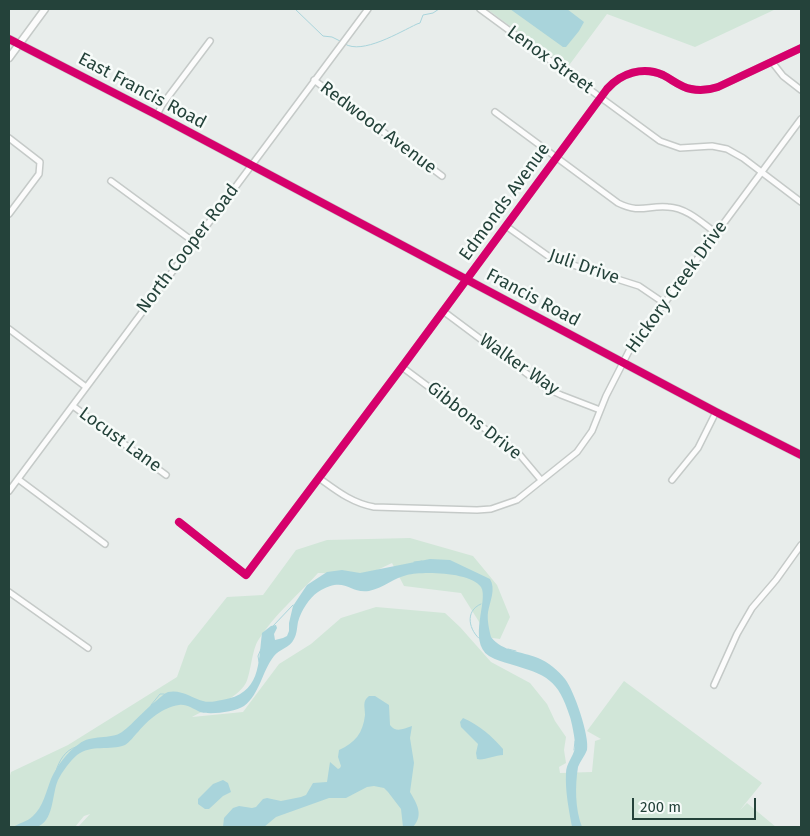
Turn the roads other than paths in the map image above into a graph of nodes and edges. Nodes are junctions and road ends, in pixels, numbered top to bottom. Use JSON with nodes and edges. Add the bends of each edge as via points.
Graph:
{"nodes":[{"id":1,"x":45,"y":9,"type":"edge"},
{"id":2,"x":368,"y":9,"type":"edge"},
{"id":3,"x":480,"y":9,"type":"edge"},
{"id":4,"x":9,"y":39,"type":"edge"},
{"id":5,"x":210,"y":41,"type":"dead end"},
{"id":6,"x":18,"y":44,"type":"junction"},
{"id":7,"x":801,"y":48,"type":"edge"},
{"id":8,"x":9,"y":58,"type":"edge"},
{"id":9,"x":772,"y":62,"type":"junction"},
{"id":10,"x":314,"y":80,"type":"junction"},
{"id":11,"x":801,"y":90,"type":"edge"},
{"id":12,"x":600,"y":97,"type":"junction"},
{"id":13,"x":495,"y":112,"type":"dead end"},
{"id":14,"x":157,"y":115,"type":"junction"},
{"id":15,"x":801,"y":119,"type":"edge"},
{"id":16,"x":9,"y":138,"type":"edge"},
{"id":17,"x":555,"y":157,"type":"junction"},
{"id":18,"x":251,"y":165,"type":"junction"},
{"id":19,"x":762,"y":172,"type":"junction"},
{"id":20,"x":442,"y":176,"type":"dead end"},
{"id":21,"x":111,"y":181,"type":"dead end"},
{"id":22,"x":801,"y":202,"type":"edge"},
{"id":23,"x":9,"y":214,"type":"edge"},
{"id":24,"x":506,"y":226,"type":"junction"},
{"id":25,"x":716,"y":233,"type":"junction"},
{"id":26,"x":194,"y":242,"type":"junction"},
{"id":27,"x":467,"y":280,"type":"junction"},
{"id":28,"x":664,"y":303,"type":"junction"},
{"id":29,"x":443,"y":311,"type":"junction"},
{"id":30,"x":9,"y":329,"type":"edge"},
{"id":31,"x":622,"y":362,"type":"junction"},
{"id":32,"x":402,"y":367,"type":"junction"},
{"id":33,"x":86,"y":386,"type":"junction"},
{"id":34,"x":73,"y":406,"type":"junction"},
{"id":35,"x":600,"y":410,"type":"junction"},
{"id":36,"x":716,"y":412,"type":"junction"},
{"id":37,"x":801,"y":455,"type":"edge"},
{"id":38,"x":166,"y":474,"type":"dead end"},
{"id":39,"x":319,"y":478,"type":"junction"},
{"id":40,"x":18,"y":479,"type":"junction"},
{"id":41,"x":541,"y":480,"type":"junction"},
{"id":42,"x":672,"y":480,"type":"dead end"},
{"id":43,"x":9,"y":491,"type":"edge"},
{"id":44,"x":179,"y":522,"type":"dead end"},
{"id":45,"x":105,"y":544,"type":"dead end"},
{"id":46,"x":801,"y":545,"type":"edge"},
{"id":47,"x":9,"y":592,"type":"edge"},
{"id":48,"x":88,"y":648,"type":"dead end"},
{"id":49,"x":714,"y":686,"type":"dead end"}],
"edges":[{"from":1,"to":6,"type":"street"},
{"from":2,"to":10,"type":"street","name":"North Cooper Road"},
{"from":3,"to":12,"type":"street","name":"Lenox Street"},
{"from":4,"to":6,"type":"street","name":"East Francis Road"},
{"from":5,"to":14,"type":"street"},
{"from":6,"to":8,"type":"street"},
{"from":6,"to":14,"type":"street","name":"East Francis Road"},
{"from":7,"to":9,"type":"street","name":"Edmonds Avenue"},
{"from":9,"to":11,"type":"street"},
{"from":9,"to":12,"type":"street","name":"Edmonds Avenue","via":[[718,87],[701,90],[683,87],[659,74],[646,71],[632,73],[615,80]]},
{"from":10,"to":18,"type":"street","name":"North Cooper Road"},
{"from":10,"to":20,"type":"street","name":"Redwood Avenue"},
{"from":12,"to":17,"type":"street","name":"Edmonds Avenue"},
{"from":12,"to":19,"type":"street","name":"Lenox Street","via":[[664,144],[680,148],[723,148],[736,153]]},
{"from":13,"to":17,"type":"street"},
{"from":14,"to":18,"type":"street","name":"East Francis Road"},
{"from":15,"to":19,"type":"street","name":"Hickory Creek Drive"},
{"from":16,"to":23,"type":"street","via":[[40,162],[39,174]]},
{"from":17,"to":24,"type":"street","name":"Edmonds Avenue"},
{"from":17,"to":25,"type":"street","via":[[624,206],[679,209]]},
{"from":18,"to":26,"type":"street","name":"North Cooper Road"},
{"from":18,"to":27,"type":"street","name":"Francis Road"},
{"from":19,"to":22,"type":"street","name":"Lenox Street"},
{"from":19,"to":25,"type":"street","name":"Hickory Creek Drive"},
{"from":21,"to":26,"type":"street"},
{"from":24,"to":27,"type":"street","name":"Edmonds Avenue"},
{"from":24,"to":28,"type":"street","name":"Juli Drive","via":[[552,258],[639,286]]},
{"from":25,"to":28,"type":"street","name":"Hickory Creek Drive"},
{"from":26,"to":33,"type":"street","name":"North Cooper Road"},
{"from":27,"to":29,"type":"street","name":"Edmonds Avenue"},
{"from":27,"to":31,"type":"street","name":"Francis Road"},
{"from":28,"to":31,"type":"street","name":"Hickory Creek Drive"},
{"from":29,"to":32,"type":"street","name":"Edmonds Avenue"},
{"from":29,"to":35,"type":"street","name":"Walker Way","via":[[546,388]]},
{"from":30,"to":33,"type":"street"},
{"from":31,"to":35,"type":"street","name":"Hickory Creek Drive"},
{"from":31,"to":36,"type":"street","name":"Francis Road"},
{"from":32,"to":39,"type":"street","name":"Edmonds Avenue"},
{"from":32,"to":41,"type":"street","name":"Gibbons Drive","via":[[520,455]]},
{"from":33,"to":34,"type":"street","name":"North Cooper Road"},
{"from":34,"to":38,"type":"street","name":"Locust Lane"},
{"from":34,"to":40,"type":"street","name":"North Cooper Road"},
{"from":35,"to":41,"type":"street","name":"Hickory Creek Drive","via":[[592,431],[577,452]]},
{"from":36,"to":37,"type":"street","name":"Francis Road"},
{"from":36,"to":42,"type":"street","via":[[698,448]]},
{"from":39,"to":41,"type":"street","name":"Hickory Creek Drive","via":[[347,498],[374,508],[477,510],[517,500]]},
{"from":39,"to":44,"type":"street","name":"Edmonds Avenue","via":[[246,575]]},
{"from":40,"to":43,"type":"street","name":"North Cooper Road"},
{"from":40,"to":45,"type":"street"},
{"from":46,"to":49,"type":"street","via":[[752,608]]},
{"from":47,"to":48,"type":"street"}]}
